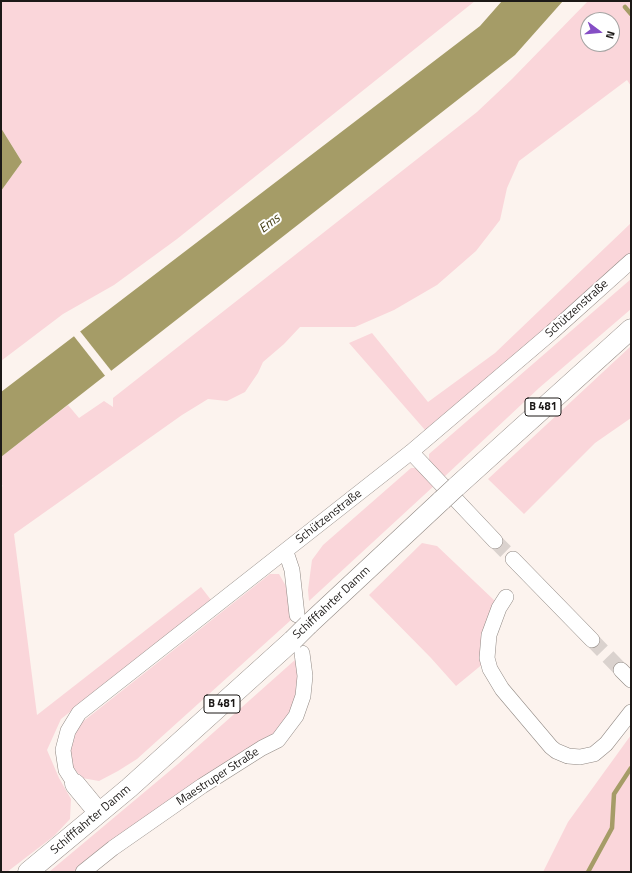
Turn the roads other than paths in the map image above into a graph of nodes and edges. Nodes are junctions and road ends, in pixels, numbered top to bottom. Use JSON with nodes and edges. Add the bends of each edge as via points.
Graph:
{"nodes":[{"id":1,"x":631,"y":261,"type":"edge"},
{"id":2,"x":631,"y":328,"type":"edge"},
{"id":3,"x":411,"y":452,"type":"junction"},
{"id":4,"x":495,"y":541,"type":"tunnel mouth"},
{"id":5,"x":286,"y":552,"type":"junction"},
{"id":6,"x":513,"y":559,"type":"tunnel mouth"},
{"id":7,"x":506,"y":597,"type":"dead end"},
{"id":8,"x":302,"y":620,"type":"junction"},
{"id":9,"x":592,"y":640,"type":"tunnel mouth"},
{"id":10,"x":297,"y":646,"type":"junction"},
{"id":11,"x":631,"y":712,"type":"edge"},
{"id":12,"x":75,"y":784,"type":"joint"},
{"id":13,"x":99,"y":813,"type":"junction"},
{"id":14,"x":28,"y":872,"type":"edge"},
{"id":15,"x":83,"y":872,"type":"edge"}],
"edges":[{"from":1,"to":3,"type":"street","name":"Schützenstraße"},
{"from":2,"to":8,"type":"main road","name":"Schifffahrter Damm","number":"B 481","via":[[449,493]]},
{"from":3,"to":4,"type":"street"},
{"from":3,"to":5,"type":"street","name":"Schützenstraße"},
{"from":5,"to":8,"type":"street"},
{"from":5,"to":12,"type":"street","name":"Schützenstraße","via":[[79,714],[68,731],[62,750],[66,770]]},
{"from":6,"to":9,"type":"street"},
{"from":7,"to":11,"type":"street","via":[[489,635],[487,658],[490,669],[502,689],[551,747],[568,756],[594,754],[606,744]]},
{"from":8,"to":10,"type":"main road","name":"Schifffahrter Damm","number":"B 481","bridge":true},
{"from":10,"to":13,"type":"main road","name":"Schifffahrter Damm","number":"B 481"},
{"from":10,"to":15,"type":"street","name":"Maestruper Straße","via":[[305,676],[303,696],[296,716],[278,740],[202,786]]},
{"from":12,"to":13,"type":"main road"},
{"from":13,"to":14,"type":"main road","name":"Schifffahrter Damm","number":"B 481"}]}
